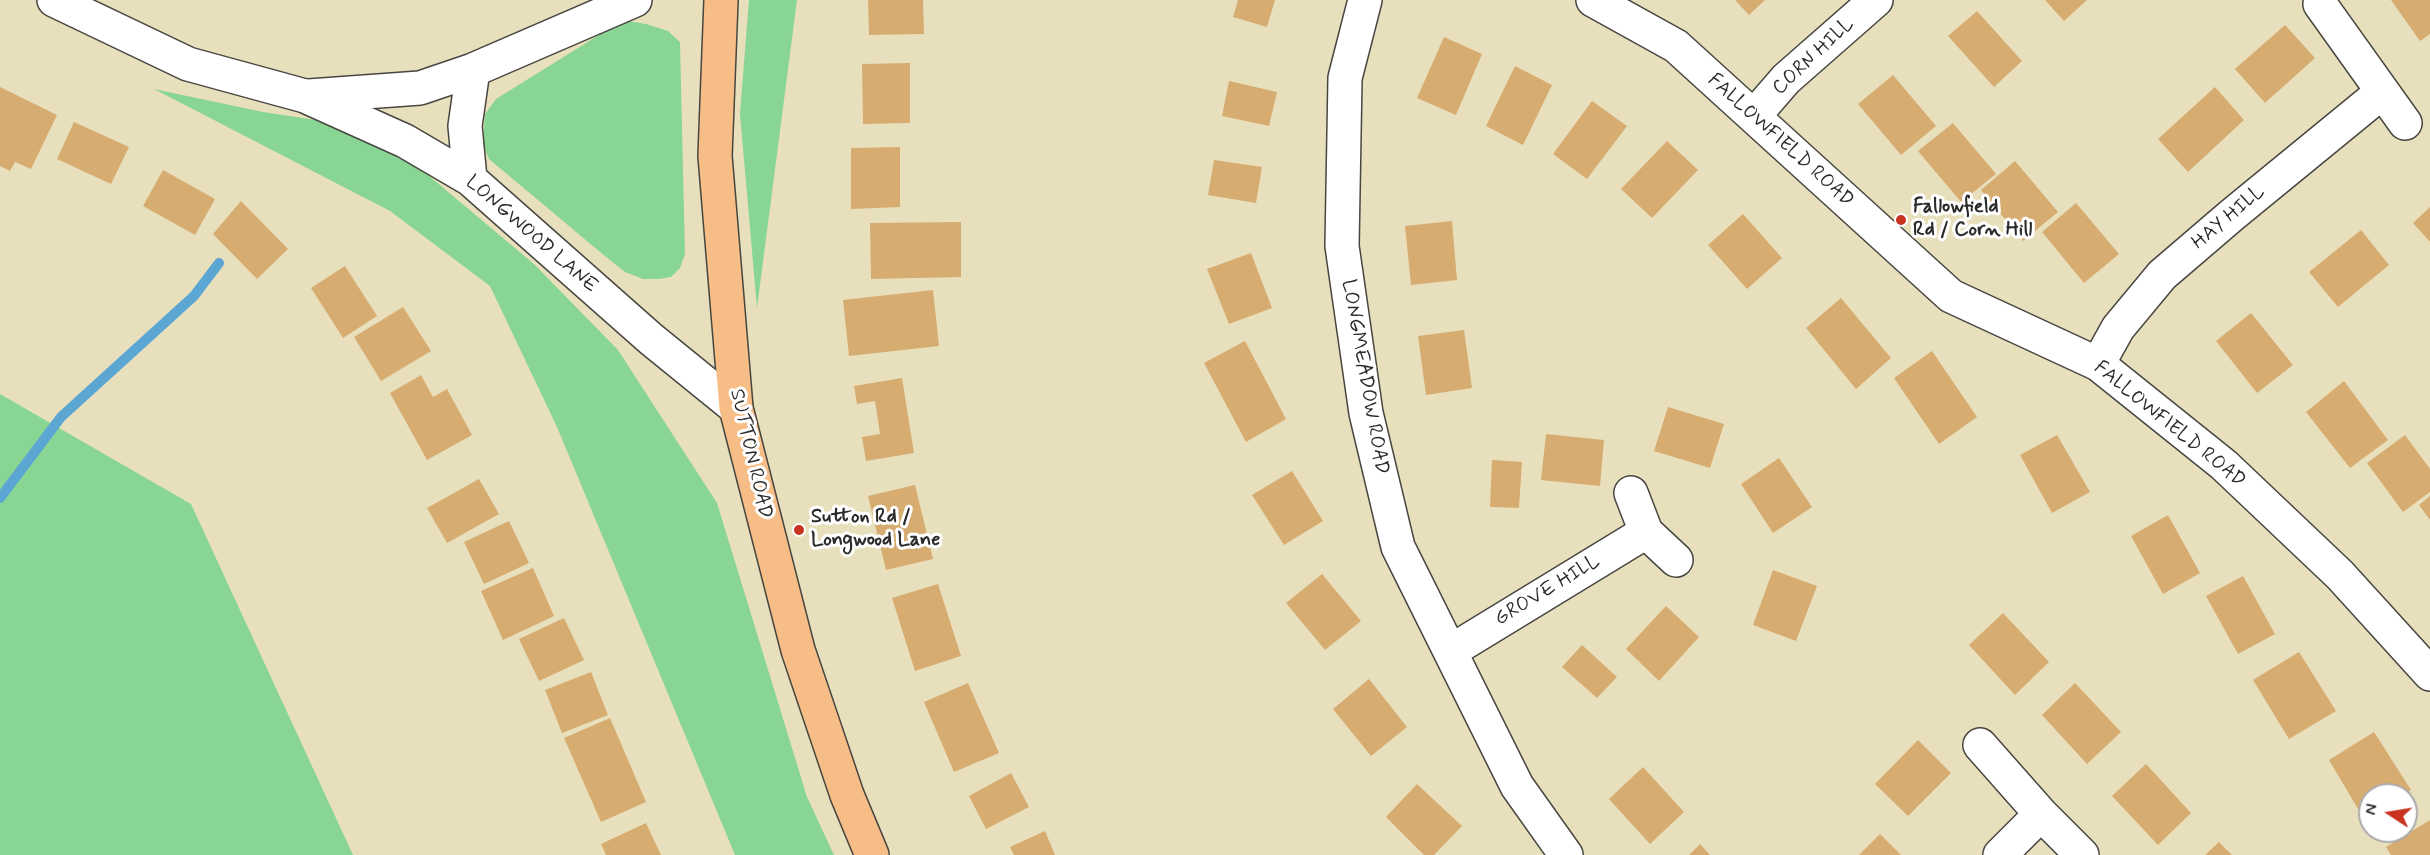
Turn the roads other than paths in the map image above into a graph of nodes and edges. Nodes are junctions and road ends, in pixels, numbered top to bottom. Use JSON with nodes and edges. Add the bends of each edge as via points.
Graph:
{"nodes":[{"id":1,"x":54,"y":0,"type":"edge"},
{"id":2,"x":635,"y":0,"type":"edge"},
{"id":3,"x":721,"y":0,"type":"edge"},
{"id":4,"x":1365,"y":0,"type":"edge"},
{"id":5,"x":1593,"y":0,"type":"edge"},
{"id":6,"x":1875,"y":0,"type":"edge"},
{"id":7,"x":2320,"y":4,"type":"dead end"},
{"id":8,"x":473,"y":70,"type":"junction"},
{"id":9,"x":2381,"y":93,"type":"junction"},
{"id":10,"x":305,"y":96,"type":"junction"},
{"id":11,"x":1754,"y":116,"type":"junction"},
{"id":12,"x":2405,"y":123,"type":"dead end"},
{"id":13,"x":470,"y":179,"type":"junction"},
{"id":14,"x":2098,"y":364,"type":"junction"},
{"id":15,"x":736,"y":408,"type":"junction"},
{"id":16,"x":1631,"y":493,"type":"dead end"},
{"id":17,"x":1646,"y":532,"type":"junction"},
{"id":18,"x":1676,"y":560,"type":"dead end"},
{"id":19,"x":1451,"y":651,"type":"junction"},
{"id":20,"x":2430,"y":674,"type":"edge"},
{"id":21,"x":1980,"y":746,"type":"dead end"},
{"id":22,"x":2040,"y":814,"type":"junction"},
{"id":23,"x":873,"y":855,"type":"edge"},
{"id":24,"x":1566,"y":855,"type":"edge"},
{"id":25,"x":2000,"y":855,"type":"edge"},
{"id":26,"x":2082,"y":855,"type":"edge"}],
"edges":[{"from":1,"to":10,"type":"street","name":"LONGWOOD LANE","via":[[188,64]]},
{"from":2,"to":8,"type":"street","name":"LONGWOOD LANE"},
{"from":3,"to":15,"type":"main road","name":"SUTTON ROAD","via":[[715,156]]},
{"from":4,"to":19,"type":"street","name":"LONGMEADOW ROAD","via":[[1345,78],[1342,246],[1366,413],[1398,547]]},
{"from":5,"to":11,"type":"street","name":"FALLOWFIELD ROAD","via":[[1676,46]]},
{"from":6,"to":11,"type":"street","name":"CORN HILL","via":[[1786,79]]},
{"from":7,"to":9,"type":"street"},
{"from":8,"to":10,"type":"street","name":"LONGWOOD LANE","via":[[420,88]]},
{"from":8,"to":13,"type":"street","via":[[465,126]]},
{"from":9,"to":12,"type":"street"},
{"from":9,"to":14,"type":"street","name":"HAY HILL","via":[[2162,275],[2118,328]]},
{"from":10,"to":13,"type":"street","name":"LONGWOOD LANE","via":[[405,141]]},
{"from":11,"to":14,"type":"street","name":"FALLOWFIELD ROAD","via":[[1951,296]]},
{"from":13,"to":15,"type":"street","name":"LONGWOOD LANE","via":[[651,339]]},
{"from":14,"to":20,"type":"street","name":"FALLOWFIELD ROAD","via":[[2224,465],[2340,575]]},
{"from":15,"to":23,"type":"main road","name":"SUTTON ROAD","via":[[798,650],[847,795]]},
{"from":16,"to":17,"type":"street"},
{"from":17,"to":18,"type":"street"},
{"from":17,"to":19,"type":"street","name":"GROVE HILL"},
{"from":19,"to":24,"type":"street","name":"LONGMEADOW ROAD","via":[[1517,786]]},
{"from":21,"to":22,"type":"street"},
{"from":22,"to":25,"type":"street"},
{"from":22,"to":26,"type":"street"}]}
